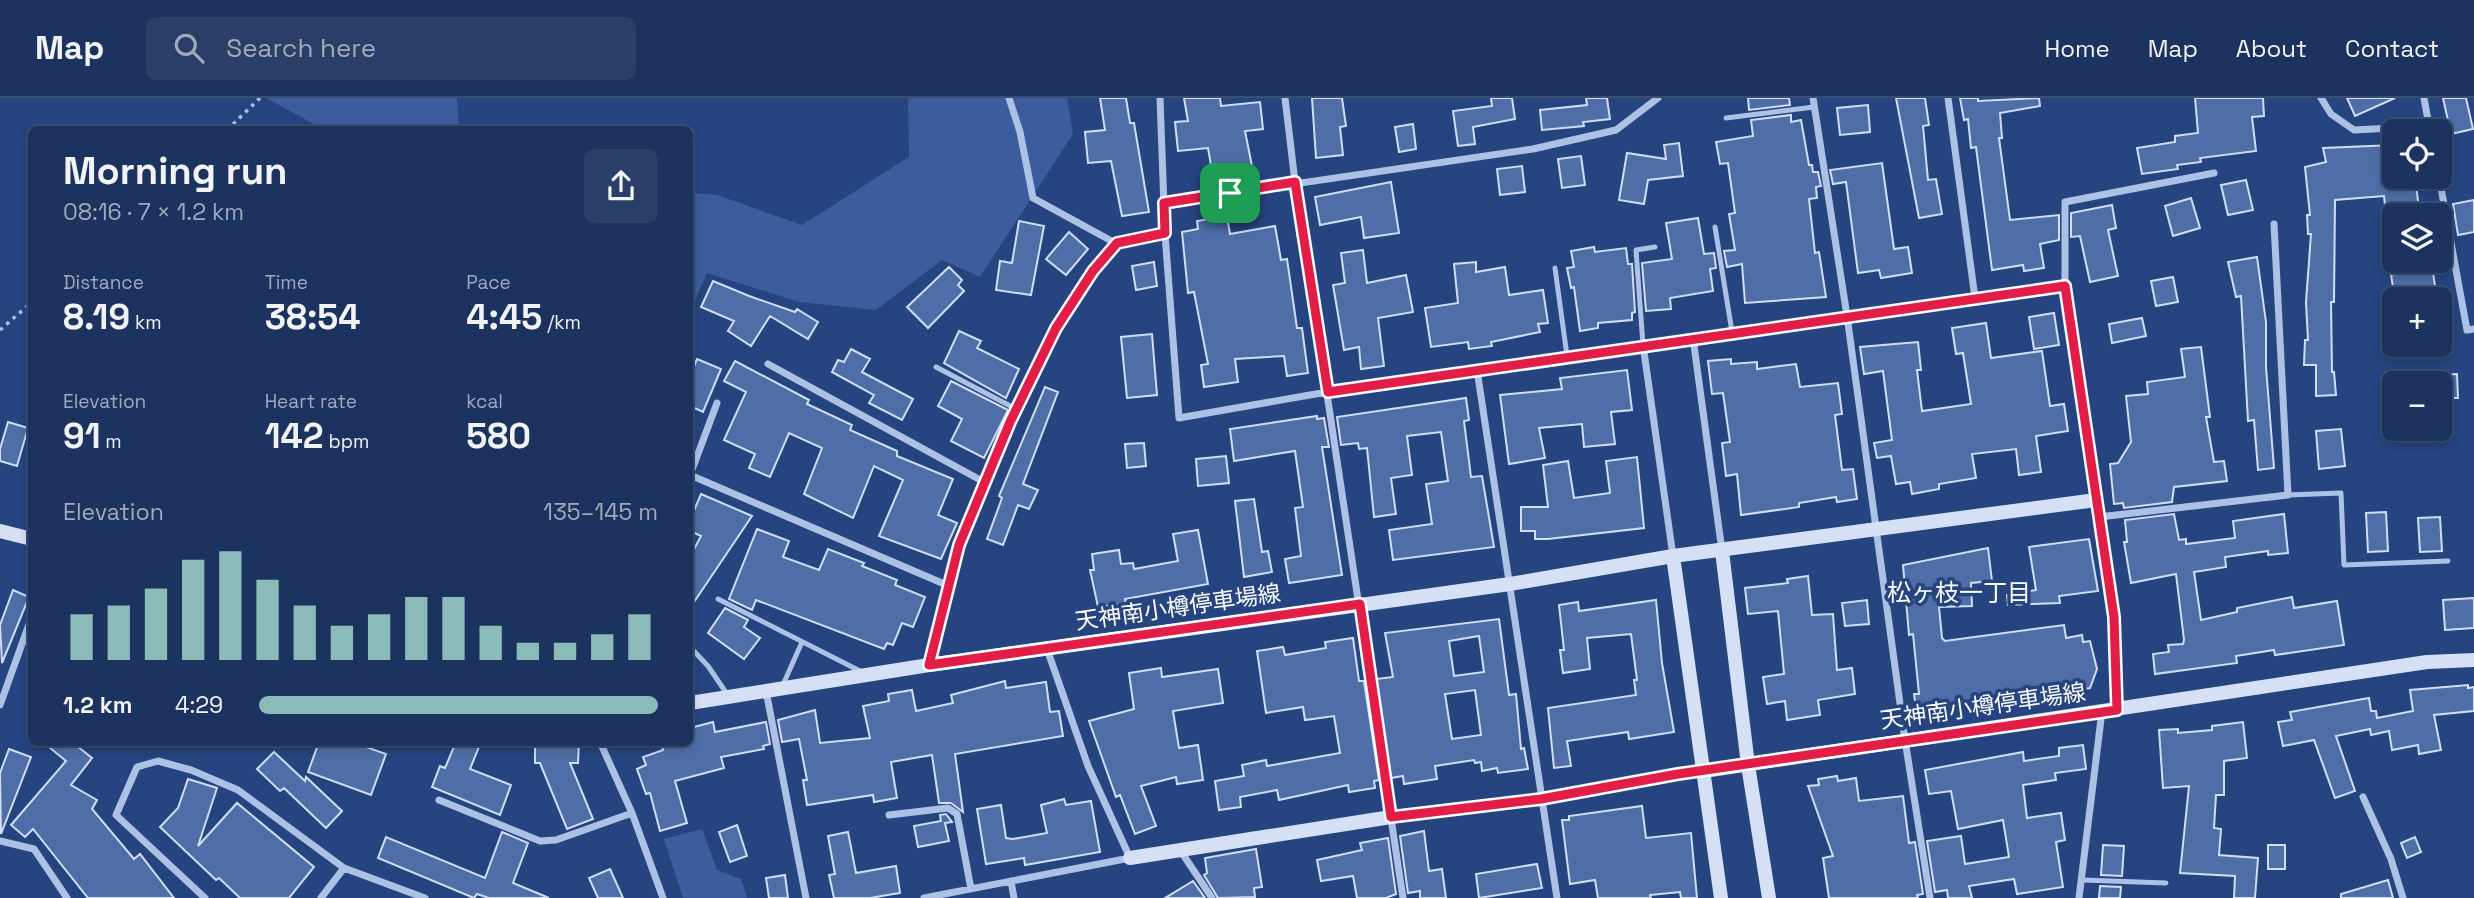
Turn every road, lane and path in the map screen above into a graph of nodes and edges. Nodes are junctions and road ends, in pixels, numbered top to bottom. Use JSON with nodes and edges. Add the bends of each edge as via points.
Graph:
{"nodes":[{"id":1,"x":260,"y":98,"type":"edge"},
{"id":2,"x":1009,"y":98,"type":"edge"},
{"id":3,"x":1160,"y":98,"type":"edge"},
{"id":4,"x":1285,"y":98,"type":"edge"},
{"id":5,"x":1658,"y":98,"type":"edge"},
{"id":6,"x":1813,"y":98,"type":"edge"},
{"id":7,"x":1948,"y":98,"type":"edge"},
{"id":8,"x":2321,"y":98,"type":"edge"},
{"id":9,"x":2424,"y":98,"type":"edge"},
{"id":10,"x":1814,"y":107,"type":"junction"},
{"id":11,"x":1726,"y":118,"type":"dead end"},
{"id":12,"x":2428,"y":119,"type":"edge"},
{"id":13,"x":231,"y":126,"type":"edge"},
{"id":14,"x":2382,"y":130,"type":"edge"},
{"id":15,"x":2214,"y":173,"type":"dead end"},
{"id":16,"x":1295,"y":182,"type":"junction"},
{"id":17,"x":2441,"y":189,"type":"edge"},
{"id":18,"x":1164,"y":203,"type":"junction"},
{"id":19,"x":2274,"y":224,"type":"dead end"},
{"id":20,"x":1715,"y":227,"type":"dead end"},
{"id":21,"x":1165,"y":233,"type":"junction"},
{"id":22,"x":1117,"y":243,"type":"junction"},
{"id":23,"x":1655,"y":247,"type":"dead end"},
{"id":24,"x":1555,"y":268,"type":"dead end"},
{"id":25,"x":2065,"y":286,"type":"junction"},
{"id":26,"x":1975,"y":298,"type":"junction"},
{"id":27,"x":28,"y":306,"type":"edge"},
{"id":28,"x":1847,"y":316,"type":"junction"},
{"id":29,"x":2474,"y":329,"type":"edge"},
{"id":30,"x":0,"y":330,"type":"edge"},
{"id":31,"x":1732,"y":332,"type":"junction"},
{"id":32,"x":1693,"y":338,"type":"junction"},
{"id":33,"x":1643,"y":345,"type":"junction"},
{"id":34,"x":1567,"y":356,"type":"junction"},
{"id":35,"x":768,"y":364,"type":"dead end"},
{"id":36,"x":936,"y":367,"type":"dead end"},
{"id":37,"x":1477,"y":370,"type":"junction"},
{"id":38,"x":1328,"y":392,"type":"junction"},
{"id":39,"x":718,"y":403,"type":"dead end"},
{"id":40,"x":1016,"y":409,"type":"junction"},
{"id":41,"x":693,"y":467,"type":"edge"},
{"id":42,"x":693,"y":476,"type":"edge"},
{"id":43,"x":984,"y":482,"type":"junction"},
{"id":44,"x":2288,"y":495,"type":"junction"},
{"id":45,"x":2096,"y":500,"type":"junction"},
{"id":46,"x":2099,"y":517,"type":"junction"},
{"id":47,"x":1878,"y":528,"type":"junction"},
{"id":48,"x":0,"y":531,"type":"edge"},
{"id":49,"x":28,"y":538,"type":"edge"},
{"id":50,"x":1722,"y":551,"type":"junction"},
{"id":51,"x":1673,"y":556,"type":"junction"},
{"id":52,"x":2448,"y":561,"type":"dead end"},
{"id":53,"x":1510,"y":584,"type":"junction"},
{"id":54,"x":949,"y":586,"type":"junction"},
{"id":55,"x":718,"y":599,"type":"dead end"},
{"id":56,"x":1360,"y":604,"type":"junction"},
{"id":57,"x":28,"y":627,"type":"edge"},
{"id":58,"x":802,"y":642,"type":"junction"},
{"id":59,"x":1047,"y":649,"type":"junction"},
{"id":60,"x":693,"y":650,"type":"edge"},
{"id":61,"x":2474,"y":660,"type":"edge"},
{"id":62,"x":929,"y":665,"type":"junction"},
{"id":63,"x":867,"y":675,"type":"junction"},
{"id":64,"x":782,"y":689,"type":"junction"},
{"id":65,"x":766,"y":691,"type":"junction"},
{"id":66,"x":729,"y":697,"type":"junction"},
{"id":67,"x":693,"y":702,"type":"edge"},
{"id":68,"x":0,"y":705,"type":"edge"},
{"id":69,"x":2110,"y":711,"type":"junction"},
{"id":70,"x":1905,"y":740,"type":"junction"},
{"id":71,"x":602,"y":746,"type":"edge"},
{"id":72,"x":1748,"y":765,"type":"junction"},
{"id":73,"x":1704,"y":771,"type":"junction"},
{"id":74,"x":2363,"y":797,"type":"dead end"},
{"id":75,"x":1541,"y":799,"type":"junction"},
{"id":76,"x":439,"y":800,"type":"dead end"},
{"id":77,"x":632,"y":813,"type":"junction"},
{"id":78,"x":889,"y":816,"type":"dead end"},
{"id":79,"x":1391,"y":817,"type":"junction"},
{"id":80,"x":0,"y":841,"type":"edge"},
{"id":81,"x":1179,"y":849,"type":"junction"},
{"id":82,"x":1130,"y":858,"type":"junction"},
{"id":83,"x":344,"y":868,"type":"junction"},
{"id":84,"x":2083,"y":880,"type":"junction"},
{"id":85,"x":1011,"y":881,"type":"junction"},
{"id":86,"x":2166,"y":883,"type":"dead end"},
{"id":87,"x":971,"y":889,"type":"junction"},
{"id":88,"x":67,"y":898,"type":"edge"},
{"id":89,"x":205,"y":898,"type":"edge"},
{"id":90,"x":321,"y":898,"type":"edge"},
{"id":91,"x":425,"y":898,"type":"edge"},
{"id":92,"x":663,"y":898,"type":"edge"},
{"id":93,"x":806,"y":898,"type":"edge"},
{"id":94,"x":925,"y":898,"type":"edge"},
{"id":95,"x":1014,"y":898,"type":"edge"},
{"id":96,"x":1212,"y":898,"type":"edge"},
{"id":97,"x":1403,"y":898,"type":"edge"},
{"id":98,"x":1556,"y":898,"type":"edge"},
{"id":99,"x":1721,"y":898,"type":"edge"},
{"id":100,"x":1769,"y":898,"type":"edge"},
{"id":101,"x":1930,"y":898,"type":"edge"},
{"id":102,"x":2080,"y":898,"type":"edge"},
{"id":103,"x":2403,"y":898,"type":"edge"}],
"edges":[{"from":1,"to":13,"type":"path"},
{"from":2,"to":22,"type":"street","via":[[1032,198]]},
{"from":3,"to":18,"type":"street"},
{"from":4,"to":16,"type":"street"},
{"from":5,"to":16,"type":"street","via":[[1616,130],[1557,144]]},
{"from":6,"to":10,"type":"street"},
{"from":7,"to":26,"type":"street"},
{"from":8,"to":14,"type":"street","via":[[2331,114],[2354,130]]},
{"from":9,"to":12,"type":"street"},
{"from":10,"to":11,"type":"lane"},
{"from":10,"to":28,"type":"street"},
{"from":15,"to":25,"type":"street","via":[[2065,202]]},
{"from":16,"to":18,"type":"street"},
{"from":16,"to":38,"type":"street"},
{"from":17,"to":29,"type":"street","via":[[2467,330]]},
{"from":18,"to":21,"type":"street"},
{"from":19,"to":44,"type":"street"},
{"from":20,"to":31,"type":"lane"},
{"from":21,"to":22,"type":"street"},
{"from":21,"to":38,"type":"street","via":[[1179,418]]},
{"from":22,"to":40,"type":"street","via":[[1056,328]]},
{"from":23,"to":33,"type":"lane","via":[[1636,250]]},
{"from":24,"to":34,"type":"lane"},
{"from":25,"to":26,"type":"street"},
{"from":25,"to":45,"type":"street"},
{"from":26,"to":28,"type":"street"},
{"from":27,"to":30,"type":"path"},
{"from":28,"to":31,"type":"street"},
{"from":28,"to":47,"type":"street"},
{"from":31,"to":32,"type":"street"},
{"from":32,"to":33,"type":"street"},
{"from":32,"to":50,"type":"street"},
{"from":33,"to":34,"type":"street"},
{"from":33,"to":51,"type":"street"},
{"from":34,"to":37,"type":"street"},
{"from":35,"to":43,"type":"street"},
{"from":36,"to":40,"type":"lane"},
{"from":37,"to":38,"type":"street"},
{"from":37,"to":53,"type":"street"},
{"from":38,"to":56,"type":"street"},
{"from":39,"to":41,"type":"street"},
{"from":40,"to":43,"type":"street"},
{"from":42,"to":54,"type":"street"},
{"from":43,"to":54,"type":"street","via":[[959,545]]},
{"from":44,"to":46,"type":"street"},
{"from":44,"to":52,"type":"lane","via":[[2342,493],[2344,565]]},
{"from":45,"to":46,"type":"street"},
{"from":45,"to":47,"type":"main road","name":"天神南小樽停車場線"},
{"from":46,"to":69,"type":"street","via":[[2114,617]]},
{"from":47,"to":50,"type":"main road","name":"天神南小樽停車場線"},
{"from":47,"to":70,"type":"street"},
{"from":48,"to":49,"type":"main road"},
{"from":50,"to":51,"type":"main road","name":"天神南小樽停車場線"},
{"from":50,"to":72,"type":"main road"},
{"from":51,"to":53,"type":"main road","name":"天神南小樽停車場線"},
{"from":51,"to":73,"type":"main road"},
{"from":53,"to":56,"type":"main road","name":"天神南小樽停車場線"},
{"from":53,"to":75,"type":"street"},
{"from":54,"to":62,"type":"street"},
{"from":55,"to":58,"type":"lane"},
{"from":56,"to":59,"type":"main road","name":"天神南小樽停車場線"},
{"from":56,"to":79,"type":"street"},
{"from":57,"to":68,"type":"street"},
{"from":58,"to":63,"type":"lane"},
{"from":58,"to":64,"type":"lane"},
{"from":59,"to":62,"type":"main road","name":"天神南小樽停車場線"},
{"from":59,"to":82,"type":"street","via":[[1088,766]]},
{"from":60,"to":66,"type":"lane"},
{"from":61,"to":69,"type":"main road","name":"天神南小樽停車場線","via":[[2427,662]]},
{"from":62,"to":63,"type":"main road","name":"天神南小樽停車場線"},
{"from":63,"to":64,"type":"main road","name":"天神南小樽停車場線"},
{"from":64,"to":65,"type":"main road","name":"天神南小樽停車場線"},
{"from":65,"to":66,"type":"main road","name":"天神南小樽停車場線"},
{"from":65,"to":93,"type":"street"},
{"from":66,"to":67,"type":"main road","name":"天神南小樽停車場線"},
{"from":69,"to":70,"type":"main road","name":"天神南小樽停車場線"},
{"from":69,"to":84,"type":"street"},
{"from":70,"to":72,"type":"main road","name":"天神南小樽停車場線"},
{"from":70,"to":101,"type":"street"},
{"from":71,"to":77,"type":"street"},
{"from":72,"to":73,"type":"main road","name":"天神南小樽停車場線"},
{"from":72,"to":100,"type":"main road"},
{"from":73,"to":75,"type":"street"},
{"from":73,"to":99,"type":"main road"},
{"from":74,"to":103,"type":"street"},
{"from":75,"to":79,"type":"street"},
{"from":75,"to":98,"type":"street"},
{"from":76,"to":77,"type":"street","via":[[540,841],[556,840]]},
{"from":77,"to":92,"type":"street"},
{"from":78,"to":87,"type":"street","via":[[948,808],[957,814]]},
{"from":79,"to":81,"type":"main road"},
{"from":79,"to":97,"type":"street"},
{"from":80,"to":88,"type":"street","via":[[34,849]]},
{"from":81,"to":82,"type":"main road"},
{"from":81,"to":96,"type":"street"},
{"from":82,"to":85,"type":"street"},
{"from":83,"to":89,"type":"street","via":[[238,790],[158,761],[137,766],[116,815]]},
{"from":83,"to":90,"type":"street"},
{"from":83,"to":91,"type":"street"},
{"from":84,"to":86,"type":"lane"},
{"from":84,"to":102,"type":"street"},
{"from":85,"to":87,"type":"street"},
{"from":85,"to":95,"type":"street"},
{"from":87,"to":94,"type":"street"}]}
